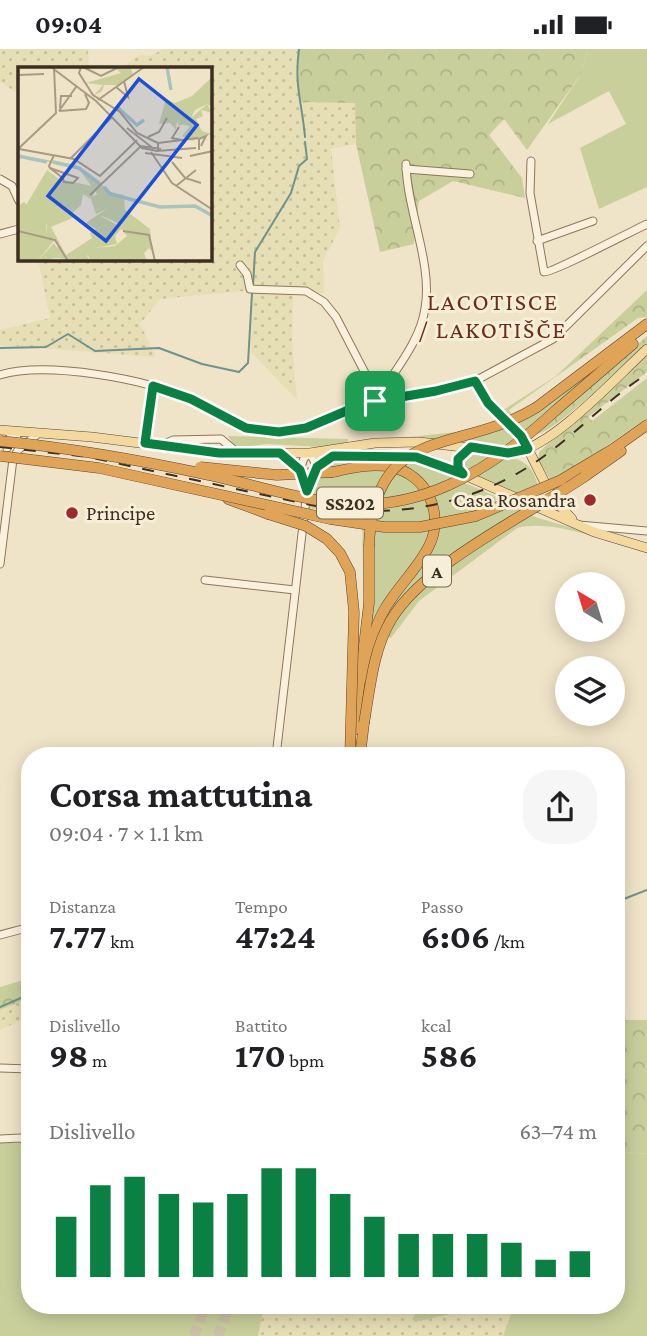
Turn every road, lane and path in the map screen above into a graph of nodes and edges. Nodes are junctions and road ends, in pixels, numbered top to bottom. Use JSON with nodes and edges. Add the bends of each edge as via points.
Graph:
{"nodes":[{"id":1,"x":531,"y":160,"type":"dead end"},
{"id":2,"x":470,"y":174,"type":"dead end"},
{"id":3,"x":0,"y":179,"type":"edge"},
{"id":4,"x":18,"y":199,"type":"edge"},
{"id":5,"x":593,"y":221,"type":"dead end"},
{"id":6,"x":647,"y":224,"type":"edge"},
{"id":7,"x":18,"y":229,"type":"edge"},
{"id":8,"x":0,"y":234,"type":"edge"},
{"id":9,"x":537,"y":241,"type":"junction"},
{"id":10,"x":647,"y":246,"type":"edge"},
{"id":11,"x":240,"y":265,"type":"dead end"},
{"id":12,"x":647,"y":324,"type":"edge"},
{"id":13,"x":647,"y":332,"type":"edge"},
{"id":14,"x":647,"y":349,"type":"edge"},
{"id":15,"x":0,"y":375,"type":"edge"},
{"id":16,"x":475,"y":381,"type":"junction"},
{"id":17,"x":153,"y":386,"type":"junction"},
{"id":18,"x":375,"y":397,"type":"junction"},
{"id":19,"x":647,"y":425,"type":"edge"},
{"id":20,"x":0,"y":430,"type":"edge"},
{"id":21,"x":15,"y":431,"type":"junction"},
{"id":22,"x":647,"y":431,"type":"edge"},
{"id":23,"x":39,"y":433,"type":"junction"},
{"id":24,"x":145,"y":443,"type":"junction"},
{"id":25,"x":163,"y":446,"type":"junction"},
{"id":26,"x":471,"y":447,"type":"junction"},
{"id":27,"x":1,"y":449,"type":"edge"},
{"id":28,"x":528,"y":449,"type":"junction"},
{"id":29,"x":18,"y":450,"type":"junction"},
{"id":30,"x":280,"y":453,"type":"junction"},
{"id":31,"x":310,"y":453,"type":"junction"},
{"id":32,"x":239,"y":454,"type":"junction"},
{"id":33,"x":124,"y":456,"type":"junction"},
{"id":34,"x":333,"y":456,"type":"junction"},
{"id":35,"x":13,"y":459,"type":"junction"},
{"id":36,"x":317,"y":467,"type":"junction"},
{"id":37,"x":300,"y":470,"type":"junction"},
{"id":38,"x":463,"y":474,"type":"junction"},
{"id":39,"x":545,"y":485,"type":"junction"},
{"id":40,"x":307,"y":491,"type":"junction"},
{"id":41,"x":221,"y":496,"type":"junction"},
{"id":42,"x":527,"y":503,"type":"junction"},
{"id":43,"x":579,"y":524,"type":"junction"},
{"id":44,"x":647,"y":531,"type":"edge"},
{"id":45,"x":647,"y":548,"type":"edge"},
{"id":46,"x":0,"y":564,"type":"edge"},
{"id":47,"x":205,"y":580,"type":"dead end"},
{"id":48,"x":295,"y":590,"type":"junction"},
{"id":49,"x":364,"y":723,"type":"junction"},
{"id":50,"x":277,"y":747,"type":"edge"},
{"id":51,"x":350,"y":747,"type":"edge"},
{"id":52,"x":351,"y":747,"type":"edge"},
{"id":53,"x":361,"y":747,"type":"edge"},
{"id":54,"x":21,"y":929,"type":"edge"},
{"id":55,"x":0,"y":935,"type":"edge"},
{"id":56,"x":0,"y":1068,"type":"edge"},
{"id":57,"x":21,"y":1069,"type":"edge"},
{"id":58,"x":0,"y":1139,"type":"edge"},
{"id":59,"x":21,"y":1139,"type":"edge"}],
"edges":[{"from":1,"to":9,"type":"street"},
{"from":2,"to":18,"type":"street","via":[[406,166],[426,305],[412,345]]},
{"from":3,"to":4,"type":"street","via":[[12,186]]},
{"from":5,"to":9,"type":"street"},
{"from":6,"to":9,"type":"street","via":[[548,274],[541,269]]},
{"from":7,"to":8,"type":"street"},
{"from":10,"to":16,"type":"street","via":[[553,339]]},
{"from":11,"to":18,"type":"street","via":[[250,289],[306,291],[330,308]]},
{"from":12,"to":52,"type":"highway","bridge":true,"via":[[513,422],[442,440],[416,451],[393,469],[377,494],[370,526],[369,603]]},
{"from":13,"to":33,"type":"highway","number":"SS202","bridge":true,"via":[[502,456],[460,482],[413,498],[371,504],[324,502]]},
{"from":14,"to":28,"type":"main road","via":[[553,433]]},
{"from":15,"to":17,"type":"street","via":[[59,373],[121,378]]},
{"from":16,"to":18,"type":"street","via":[[436,391]]},
{"from":16,"to":28,"type":"street"},
{"from":17,"to":18,"type":"street","via":[[191,399],[246,428],[266,432],[306,428]]},
{"from":17,"to":24,"type":"street"},
{"from":19,"to":41,"type":"highway","number":"SS202","bridge":true,"via":[[561,480],[476,516],[404,528],[358,524]]},
{"from":20,"to":21,"type":"main road"},
{"from":21,"to":23,"type":"main road"},
{"from":21,"to":27,"type":"street"},
{"from":21,"to":29,"type":"street"},
{"from":22,"to":49,"type":"highway","number":"A","bridge":true,"via":[[435,573],[402,603],[380,645]]},
{"from":23,"to":24,"type":"main road"},
{"from":23,"to":29,"type":"street"},
{"from":24,"to":25,"type":"main road"},
{"from":25,"to":32,"type":"main road"},
{"from":25,"to":32,"type":"street","via":[[173,440],[221,439]]},
{"from":26,"to":28,"type":"main road","via":[[508,453]]},
{"from":26,"to":31,"type":"main road","via":[[400,442]]},
{"from":26,"to":38,"type":"main road","via":[[458,459]]},
{"from":27,"to":33,"type":"highway","number":"SS202","bridge":true},
{"from":27,"to":35,"type":"street"},
{"from":27,"to":41,"type":"highway","number":"SS202","bridge":true},
{"from":28,"to":39,"type":"main road"},
{"from":29,"to":35,"type":"street"},
{"from":30,"to":31,"type":"main road"},
{"from":30,"to":32,"type":"main road"},
{"from":30,"to":37,"type":"street"},
{"from":31,"to":34,"type":"main road"},
{"from":31,"to":36,"type":"street"},
{"from":31,"to":37,"type":"street"},
{"from":33,"to":49,"type":"highway","number":"A","bridge":true,"via":[[277,475],[382,466],[416,479],[432,502],[435,530],[422,559],[382,613],[374,635]]},
{"from":34,"to":36,"type":"street"},
{"from":34,"to":38,"type":"main road","via":[[416,457]]},
{"from":35,"to":46,"type":"street"},
{"from":36,"to":40,"type":"street"},
{"from":37,"to":40,"type":"street"},
{"from":38,"to":42,"type":"main road"},
{"from":39,"to":42,"type":"main road","via":[[541,495]]},
{"from":39,"to":43,"type":"main road","via":[[560,509]]},
{"from":40,"to":48,"type":"street"},
{"from":41,"to":51,"type":"highway","bridge":true,"via":[[316,532],[334,545],[346,563],[354,605]]},
{"from":42,"to":43,"type":"main road"},
{"from":43,"to":44,"type":"street"},
{"from":43,"to":45,"type":"main road"},
{"from":47,"to":48,"type":"street"},
{"from":48,"to":50,"type":"street"},
{"from":49,"to":53,"type":"highway","number":"A"},
{"from":54,"to":55,"type":"street"},
{"from":56,"to":57,"type":"street"},
{"from":58,"to":59,"type":"street"}]}
